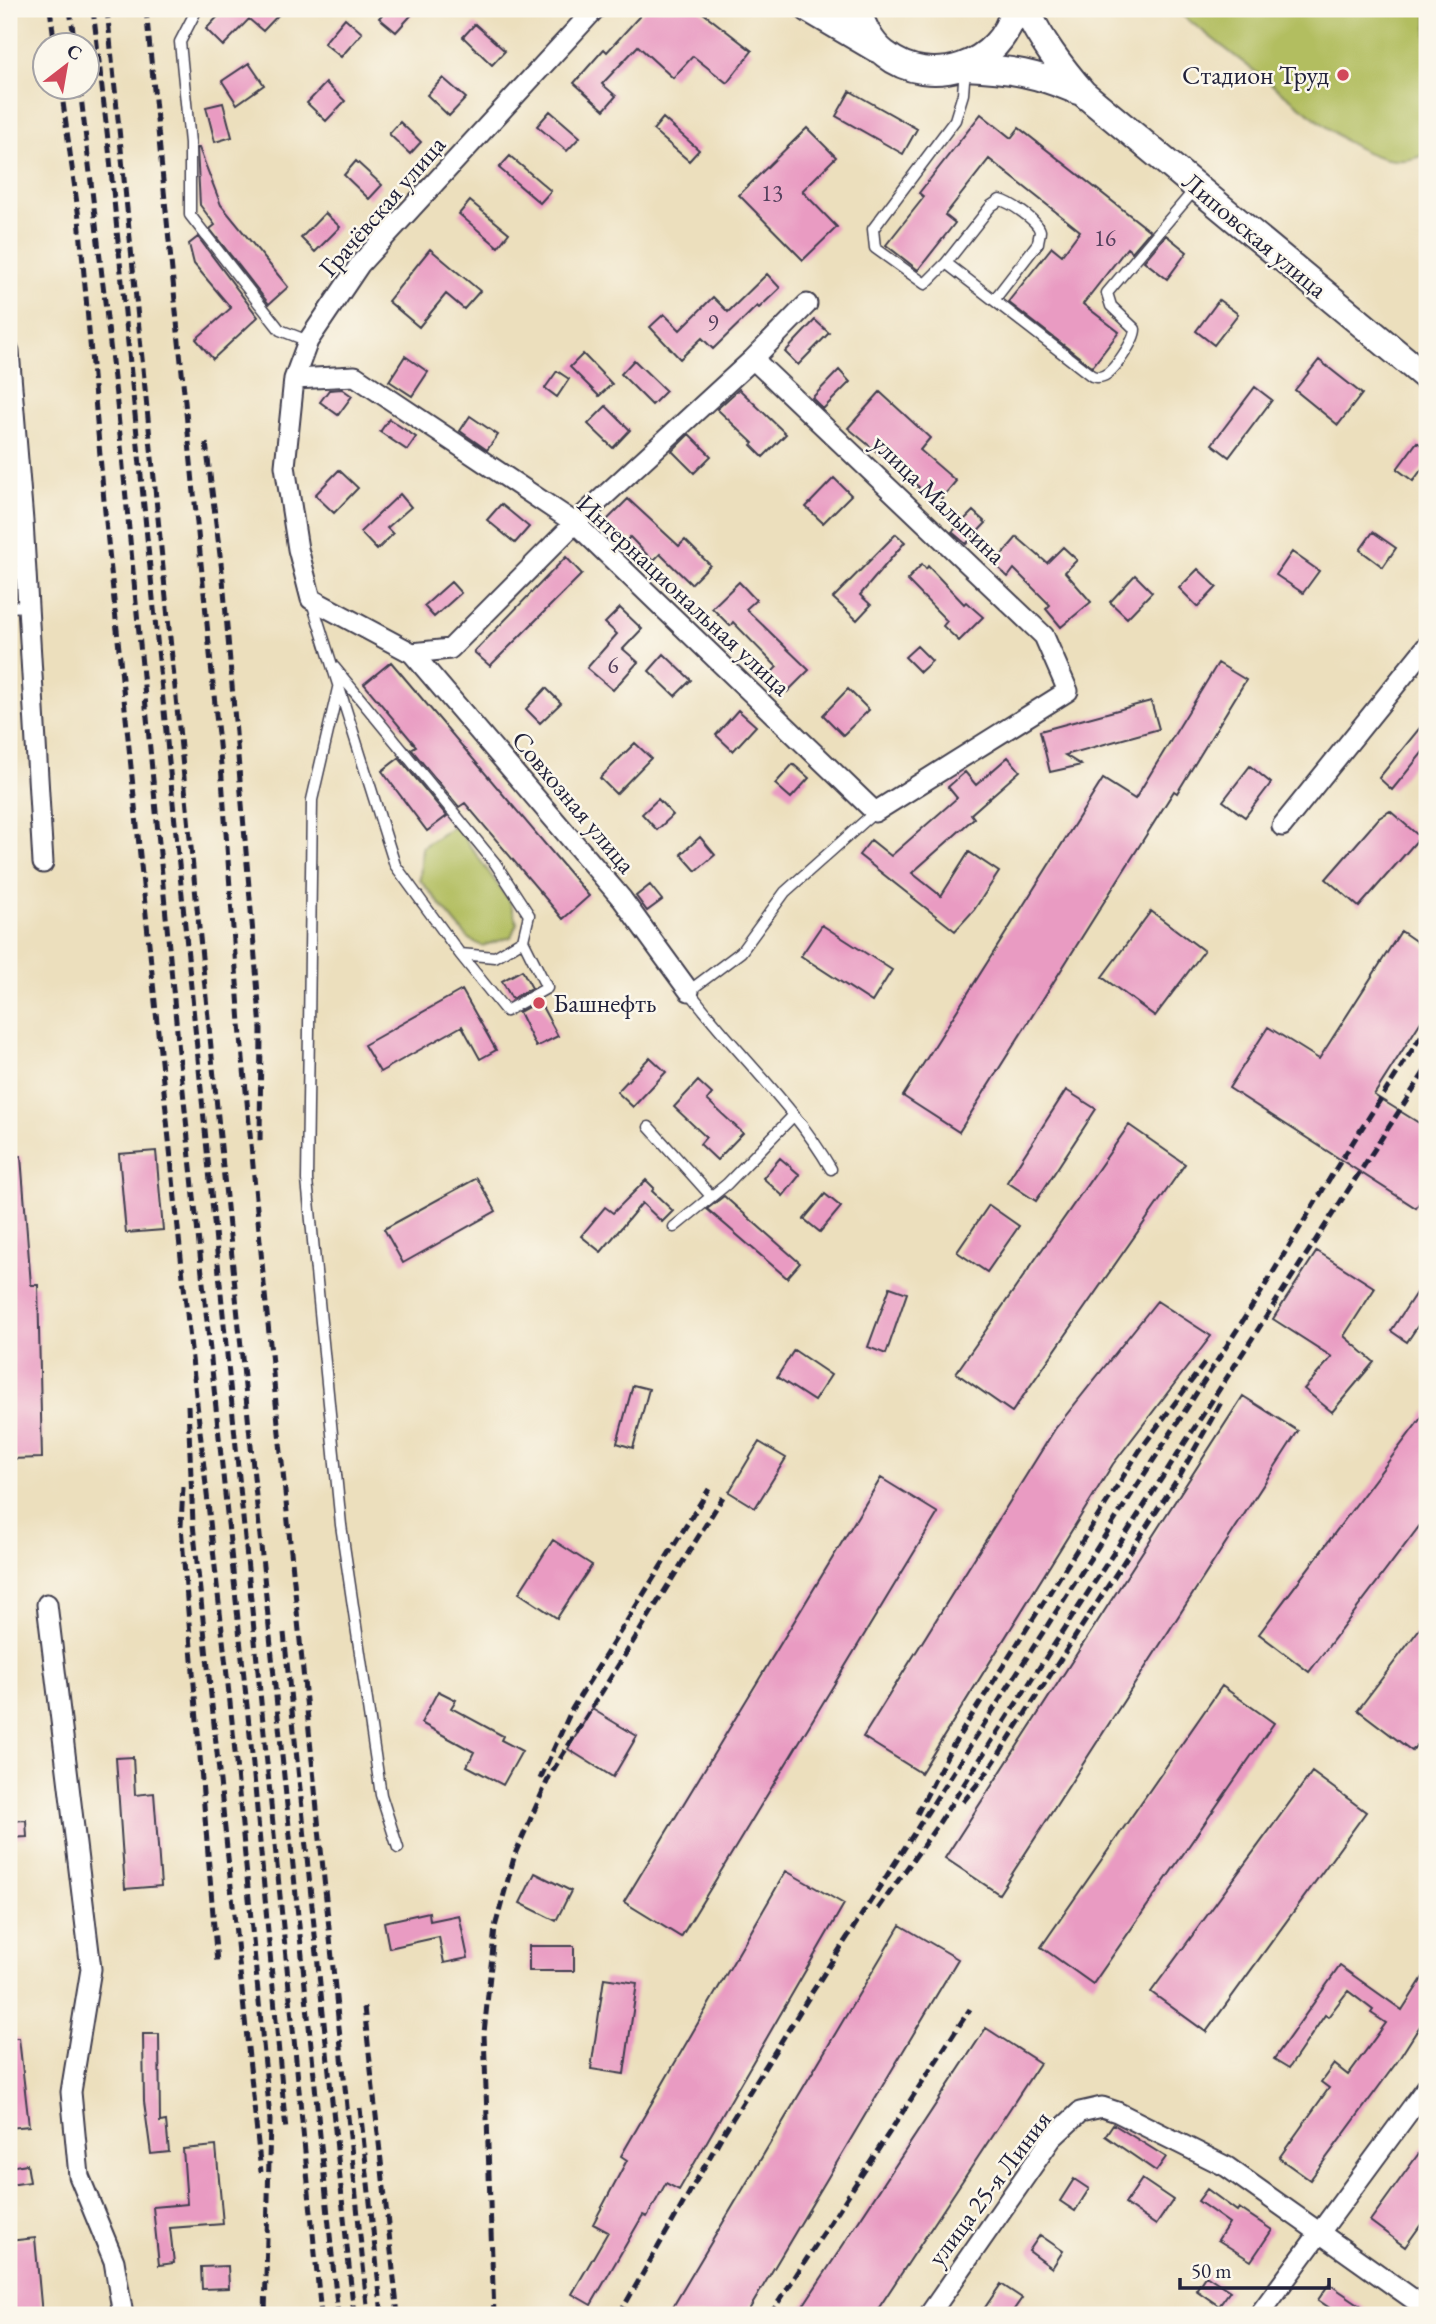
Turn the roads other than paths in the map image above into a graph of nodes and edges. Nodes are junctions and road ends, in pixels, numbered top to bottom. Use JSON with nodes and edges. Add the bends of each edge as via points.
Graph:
{"nodes":[{"id":1,"x":197,"y":9,"type":"edge"},
{"id":2,"x":595,"y":9,"type":"edge"},
{"id":3,"x":809,"y":9,"type":"edge"},
{"id":4,"x":857,"y":9,"type":"edge"},
{"id":5,"x":1014,"y":9,"type":"edge"},
{"id":6,"x":1026,"y":9,"type":"edge"},
{"id":7,"x":884,"y":53,"type":"junction"},
{"id":8,"x":965,"y":67,"type":"junction"},
{"id":9,"x":1083,"y":93,"type":"junction"},
{"id":10,"x":1197,"y":187,"type":"junction"},
{"id":11,"x":947,"y":263,"type":"junction"},
{"id":12,"x":994,"y":300,"type":"junction"},
{"id":13,"x":807,"y":304,"type":"dead end"},
{"id":14,"x":308,"y":341,"type":"junction"},
{"id":15,"x":9,"y":351,"type":"edge"},
{"id":16,"x":753,"y":359,"type":"junction"},
{"id":17,"x":1427,"y":378,"type":"edge"},
{"id":18,"x":294,"y":379,"type":"junction"},
{"id":19,"x":575,"y":523,"type":"junction"},
{"id":20,"x":311,"y":598,"type":"junction"},
{"id":21,"x":18,"y":607,"type":"edge"},
{"id":22,"x":1427,"y":646,"type":"edge"},
{"id":23,"x":412,"y":653,"type":"junction"},
{"id":24,"x":334,"y":667,"type":"junction"},
{"id":25,"x":340,"y":684,"type":"junction"},
{"id":26,"x":875,"y":812,"type":"junction"},
{"id":27,"x":1282,"y":826,"type":"dead end"},
{"id":28,"x":43,"y":863,"type":"dead end"},
{"id":29,"x":523,"y":940,"type":"junction"},
{"id":30,"x":460,"y":954,"type":"junction"},
{"id":31,"x":689,"y":991,"type":"junction"},
{"id":32,"x":793,"y":1116,"type":"junction"},
{"id":33,"x":649,"y":1127,"type":"dead end"},
{"id":34,"x":831,"y":1169,"type":"dead end"},
{"id":35,"x":711,"y":1196,"type":"junction"},
{"id":36,"x":674,"y":1227,"type":"dead end"},
{"id":37,"x":47,"y":1604,"type":"dead end"},
{"id":38,"x":398,"y":1848,"type":"dead end"},
{"id":39,"x":1427,"y":2087,"type":"edge"},
{"id":40,"x":1320,"y":2232,"type":"junction"},
{"id":41,"x":1427,"y":2309,"type":"edge"},
{"id":42,"x":122,"y":2315,"type":"edge"},
{"id":43,"x":929,"y":2315,"type":"edge"},
{"id":44,"x":1259,"y":2315,"type":"edge"}],
"edges":[{"from":1,"to":14,"type":"lane","via":[[180,41],[190,143],[190,215],[280,330]]},
{"from":2,"to":14,"type":"street","name":"Грачёвская улица","via":[[360,264]]},
{"from":3,"to":7,"type":"main road"},
{"from":4,"to":7,"type":"main road","via":[[867,34]]},
{"from":5,"to":8,"type":"main road","via":[[1003,35],[987,54]]},
{"from":6,"to":9,"type":"main road","via":[[1055,61]]},
{"from":7,"to":8,"type":"main road","via":[[922,71]]},
{"from":8,"to":9,"type":"main road","via":[[1043,76]]},
{"from":8,"to":11,"type":"lane","via":[[955,120],[873,229],[876,248],[925,284]]},
{"from":9,"to":10,"type":"main road","name":"Липовская улица"},
{"from":10,"to":12,"type":"lane","via":[[1107,293],[1111,306],[1135,330],[1135,338],[1107,374],[1092,376]]},
{"from":10,"to":17,"type":"main road","name":"Липовская улица"},
{"from":11,"to":12,"type":"lane"},
{"from":11,"to":12,"type":"lane","via":[[991,206],[1008,201],[1037,225],[1040,233],[1038,243]]},
{"from":13,"to":16,"type":"street"},
{"from":14,"to":18,"type":"street","name":"Грачёвская улица"},
{"from":15,"to":21,"type":"street"},
{"from":16,"to":19,"type":"street"},
{"from":16,"to":26,"type":"street","name":"улица Малыгина","via":[[1044,636],[1068,691]]},
{"from":18,"to":19,"type":"street","name":"Интернациональная улица","via":[[355,376]]},
{"from":18,"to":20,"type":"street","name":"Грачёвская улица","via":[[285,466]]},
{"from":19,"to":23,"type":"street","via":[[450,649]]},
{"from":19,"to":26,"type":"street","name":"Интернациональная улица"},
{"from":20,"to":23,"type":"street"},
{"from":20,"to":24,"type":"lane"},
{"from":21,"to":28,"type":"street"},
{"from":22,"to":27,"type":"street"},
{"from":23,"to":31,"type":"street","name":"Совхозная улица","via":[[622,899]]},
{"from":24,"to":25,"type":"lane"},
{"from":24,"to":29,"type":"lane","via":[[495,863],[529,915]]},
{"from":25,"to":30,"type":"lane","via":[[396,865]]},
{"from":25,"to":38,"type":"lane","via":[[312,800],[307,1180],[341,1524],[381,1795]]},
{"from":26,"to":31,"type":"lane","via":[[785,892],[741,952]]},
{"from":29,"to":30,"type":"lane","via":[[495,957]]},
{"from":29,"to":30,"type":"lane","via":[[547,988],[506,1011]]},
{"from":31,"to":32,"type":"lane"},
{"from":32,"to":34,"type":"lane"},
{"from":32,"to":35,"type":"lane"},
{"from":33,"to":35,"type":"lane"},
{"from":35,"to":36,"type":"lane"},
{"from":37,"to":42,"type":"street","via":[[91,1969],[71,2092],[79,2176],[114,2261]]},
{"from":39,"to":40,"type":"street"},
{"from":40,"to":41,"type":"street","name":"улица 25-я Линия"},
{"from":40,"to":43,"type":"street","name":"улица 25-я Линия","via":[[1227,2167],[1102,2107],[1080,2112],[1052,2138]]},
{"from":40,"to":44,"type":"street"}]}
